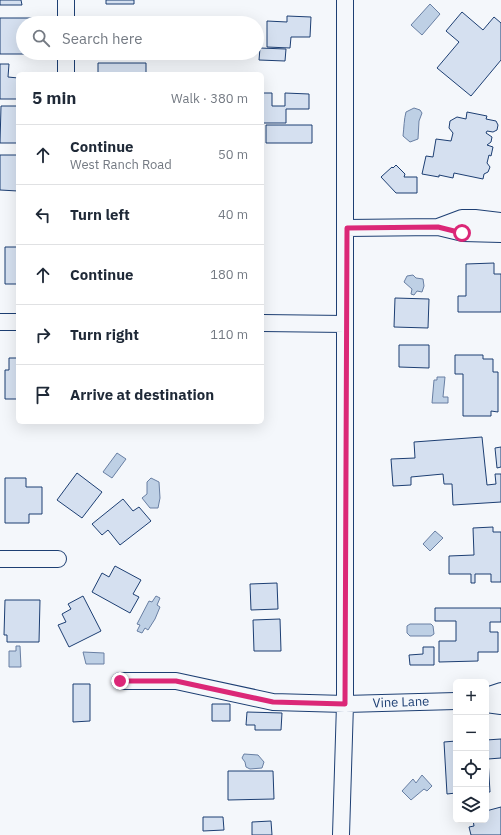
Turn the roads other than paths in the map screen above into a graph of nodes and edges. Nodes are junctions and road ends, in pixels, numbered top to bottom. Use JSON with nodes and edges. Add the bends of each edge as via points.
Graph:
{"nodes":[{"id":1,"x":66,"y":0,"type":"edge"},
{"id":2,"x":345,"y":0,"type":"edge"},
{"id":3,"x":66,"y":16,"type":"edge"},
{"id":4,"x":66,"y":60,"type":"edge"},
{"id":5,"x":66,"y":72,"type":"edge"},
{"id":6,"x":498,"y":227,"type":"edge"},
{"id":7,"x":347,"y":228,"type":"junction"},
{"id":8,"x":0,"y":322,"type":"edge"},
{"id":9,"x":16,"y":322,"type":"edge"},
{"id":10,"x":264,"y":323,"type":"edge"},
{"id":11,"x":345,"y":324,"type":"junction"},
{"id":12,"x":0,"y":559,"type":"edge"},
{"id":13,"x":58,"y":559,"type":"dead end"},
{"id":14,"x":120,"y":681,"type":"dead end"},
{"id":15,"x":501,"y":691,"type":"edge"},
{"id":16,"x":489,"y":695,"type":"edge"},
{"id":17,"x":453,"y":701,"type":"edge"},
{"id":18,"x":345,"y":704,"type":"junction"},
{"id":19,"x":489,"y":704,"type":"edge"},
{"id":20,"x":501,"y":706,"type":"edge"},
{"id":21,"x":341,"y":835,"type":"edge"}],
"edges":[{"from":1,"to":3,"type":"street"},
{"from":2,"to":7,"type":"street"},
{"from":4,"to":5,"type":"street"},
{"from":6,"to":7,"type":"street","via":[[462,233],[438,227]]},
{"from":7,"to":11,"type":"street"},
{"from":8,"to":9,"type":"street"},
{"from":10,"to":11,"type":"street"},
{"from":11,"to":18,"type":"street"},
{"from":12,"to":13,"type":"street"},
{"from":14,"to":18,"type":"street","name":"Vine Lane","via":[[176,681],[273,702]]},
{"from":15,"to":16,"type":"street"},
{"from":17,"to":18,"type":"street","name":"Vine Lane"},
{"from":18,"to":21,"type":"street"},
{"from":19,"to":20,"type":"street"}]}
